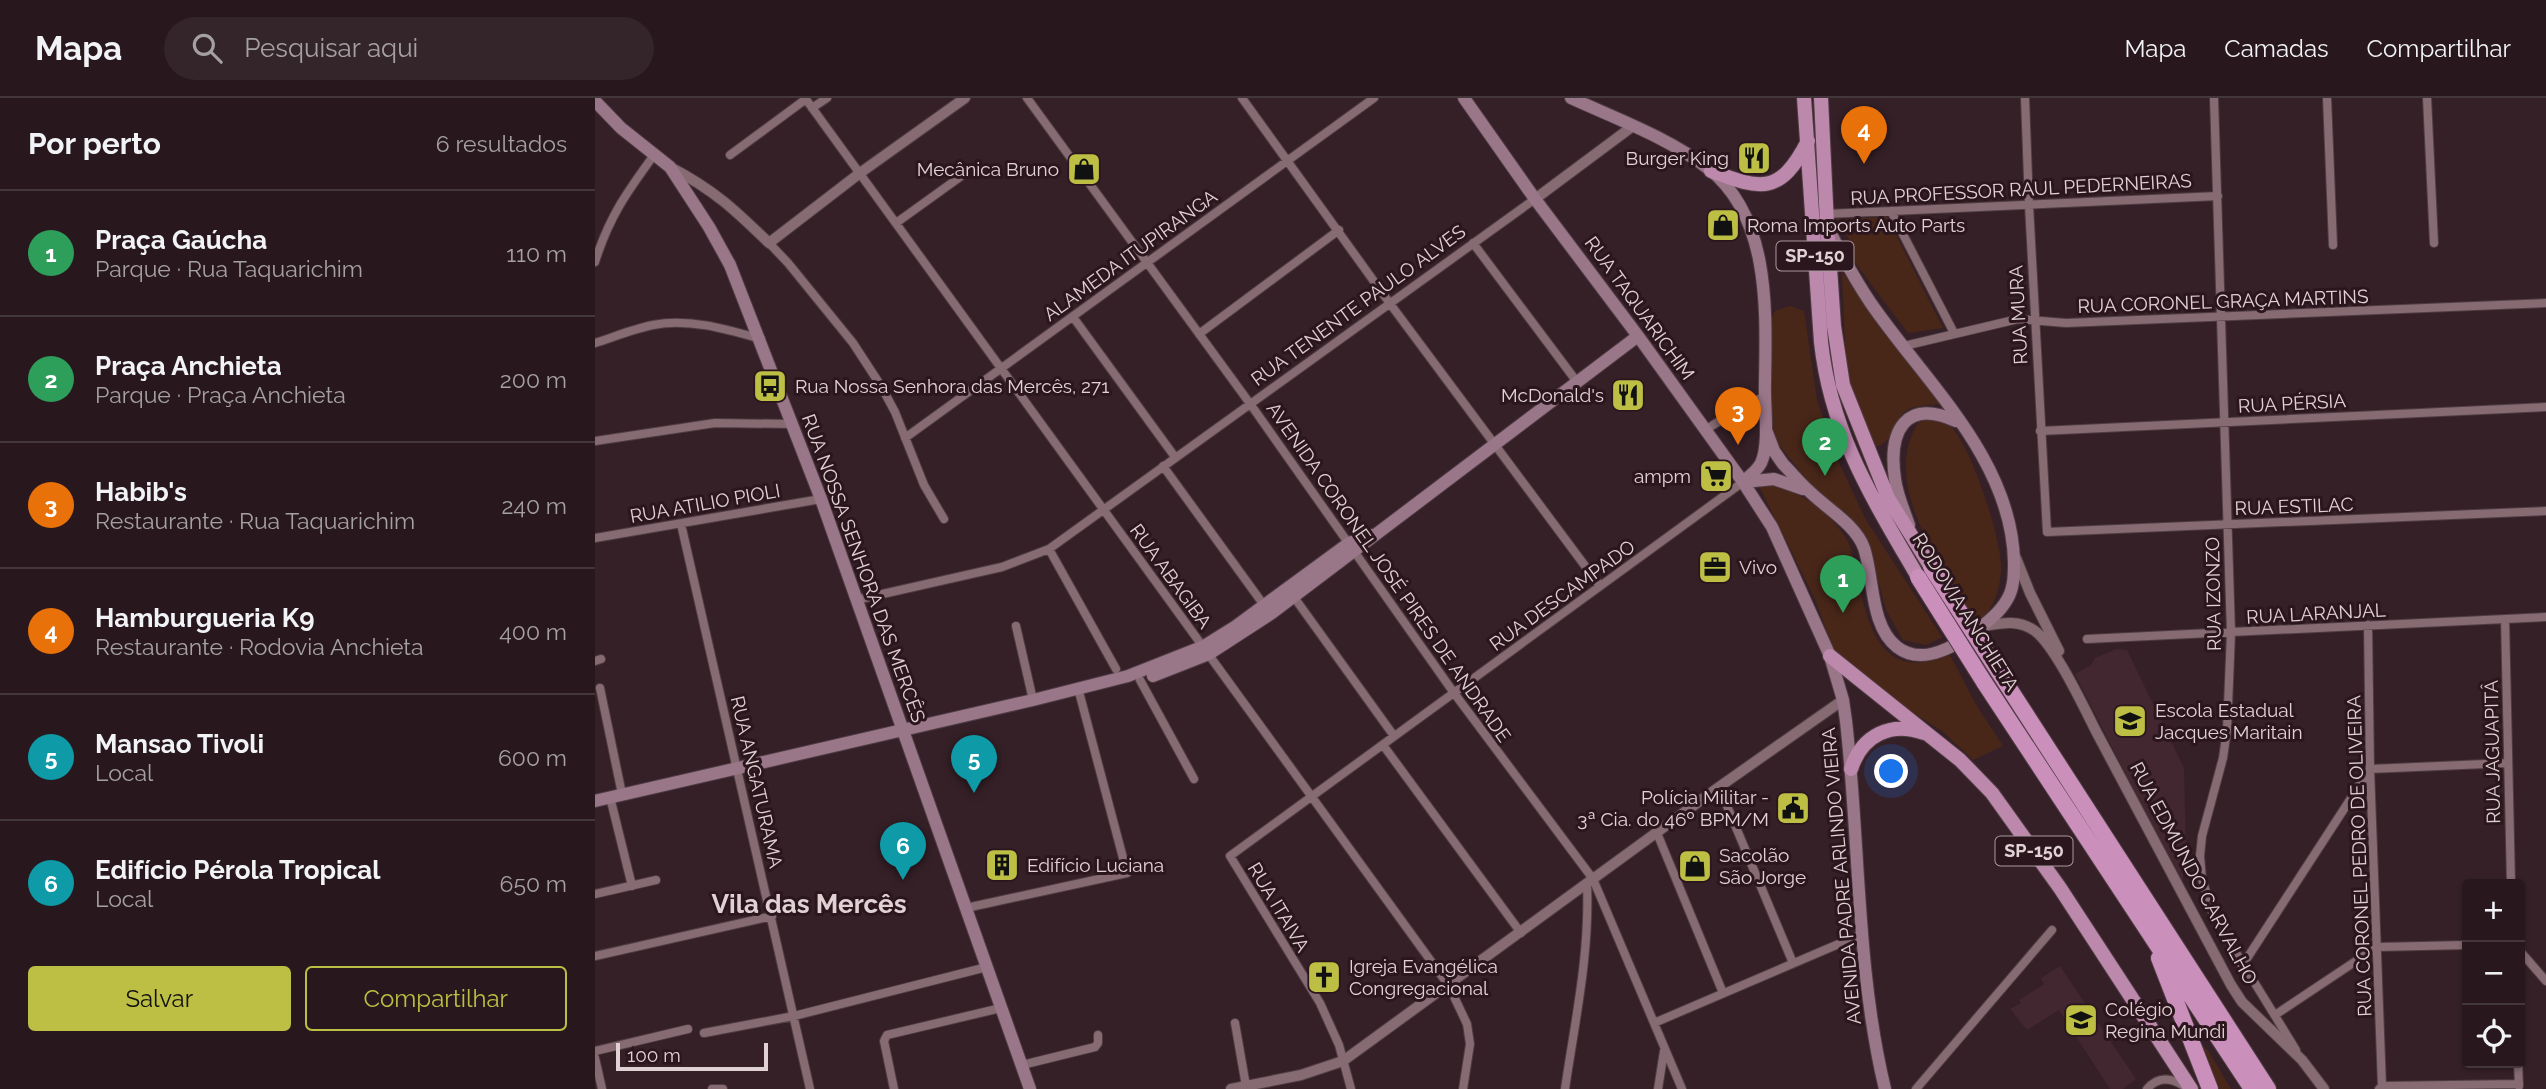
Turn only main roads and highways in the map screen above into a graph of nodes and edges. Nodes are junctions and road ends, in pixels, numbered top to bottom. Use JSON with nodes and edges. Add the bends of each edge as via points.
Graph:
{"nodes":[{"id":1,"x":1464,"y":98,"type":"edge"},
{"id":2,"x":1571,"y":98,"type":"edge"},
{"id":3,"x":1804,"y":98,"type":"edge"},
{"id":4,"x":1821,"y":98,"type":"edge"},
{"id":5,"x":595,"y":101,"type":"edge"},
{"id":6,"x":595,"y":116,"type":"edge"},
{"id":7,"x":621,"y":128,"type":"junction"},
{"id":8,"x":1808,"y":140,"type":"junction"},
{"id":9,"x":1711,"y":171,"type":"junction"},
{"id":10,"x":1826,"y":219,"type":"junction"},
{"id":11,"x":1638,"y":336,"type":"junction"},
{"id":12,"x":1960,"y":423,"type":"junction"},
{"id":13,"x":1766,"y":430,"type":"junction"},
{"id":14,"x":1743,"y":482,"type":"junction"},
{"id":15,"x":1809,"y":491,"type":"junction"},
{"id":16,"x":1915,"y":540,"type":"junction"},
{"id":17,"x":1924,"y":572,"type":"junction"},
{"id":18,"x":1206,"y":650,"type":"junction"},
{"id":19,"x":1830,"y":656,"type":"junction"},
{"id":20,"x":1079,"y":691,"type":"junction"},
{"id":21,"x":1843,"y":700,"type":"joint"},
{"id":22,"x":901,"y":729,"type":"junction"},
{"id":23,"x":1929,"y":735,"type":"junction"},
{"id":24,"x":1851,"y":769,"type":"junction"},
{"id":25,"x":595,"y":801,"type":"edge"},
{"id":26,"x":2153,"y":939,"type":"junction"},
{"id":27,"x":1030,"y":1089,"type":"edge"},
{"id":28,"x":1885,"y":1089,"type":"edge"},
{"id":29,"x":2189,"y":1089,"type":"edge"},
{"id":30,"x":2210,"y":1089,"type":"edge"},
{"id":31,"x":2252,"y":1089,"type":"edge"},
{"id":32,"x":2268,"y":1089,"type":"edge"}],
"edges":[{"from":1,"to":11,"type":"main road","name":"RUA TAQUARICHIM"},
{"from":2,"to":9,"type":"main road","via":[[1685,153]]},
{"from":3,"to":8,"type":"highway","name":"RODOVIA ANCHIETA","number":"SP-150"},
{"from":4,"to":10,"type":"highway","name":"RODOVIA ANCHIETA","number":"SP-150"},
{"from":5,"to":7,"type":"main road","name":"RUA NOSSA SENHORA DAS MERCÊS"},
{"from":6,"to":7,"type":"main road"},
{"from":7,"to":22,"type":"main road","name":"RUA NOSSA SENHORA DAS MERCÊS","via":[[670,167],[721,246],[821,499]]},
{"from":8,"to":9,"type":"highway","via":[[1795,165],[1771,183],[1757,185]]},
{"from":8,"to":17,"type":"highway","name":"RODOVIA ANCHIETA","number":"SP-150","via":[[1821,342],[1831,402],[1869,493]]},
{"from":9,"to":13,"type":"main road","via":[[1744,213],[1755,247],[1764,304]]},
{"from":10,"to":12,"type":"main road","name":"RUA EDMUNDO CARVALHO","via":[[1856,280]]},
{"from":10,"to":16,"type":"highway","name":"RODOVIA ANCHIETA","number":"SP-150","via":[[1843,385],[1888,498]]},
{"from":11,"to":14,"type":"main road","name":"RUA TAQUARICHIM"},
{"from":11,"to":18,"type":"main road","via":[[1373,535]]},
{"from":12,"to":15,"type":"main road","name":"RUA EDMUNDO CARVALHO","via":[[1998,489],[2014,550],[2014,574],[2003,606],[1951,648],[1921,655],[1895,646],[1879,616],[1860,539]]},
{"from":12,"to":16,"type":"main road","via":[[1927,413],[1911,417],[1898,431],[1895,479]]},
{"from":13,"to":14,"type":"main road","via":[[1763,459]]},
{"from":13,"to":15,"type":"main road","via":[[1783,464]]},
{"from":14,"to":15,"type":"main road","via":[[1774,479]]},
{"from":14,"to":19,"type":"main road","name":"RUA TAQUARICHIM","via":[[1772,527]]},
{"from":16,"to":17,"type":"highway","name":"RODOVIA ANCHIETA","number":"SP-150"},
{"from":17,"to":26,"type":"highway","name":"RODOVIA ANCHIETA","number":"SP-150","bridge":true,"via":[[1984,682]]},
{"from":17,"to":32,"type":"highway","name":"RODOVIA ANCHIETA","number":"SP-150","bridge":true,"via":[[1998,671]]},
{"from":18,"to":20,"type":"main road"},
{"from":18,"to":20,"type":"main road","via":[[1182,666],[1140,680]]},
{"from":19,"to":21,"type":"main road","name":"RUA TAQUARICHIM"},
{"from":19,"to":23,"type":"highway","number":"SP-150"},
{"from":20,"to":22,"type":"main road"},
{"from":21,"to":24,"type":"main road","name":"AVENIDA PADRE ARLINDO VIEIRA"},
{"from":22,"to":25,"type":"main road"},
{"from":22,"to":27,"type":"main road","name":"RUA NOSSA SENHORA DAS MERCÊS"},
{"from":23,"to":24,"type":"highway","via":[[1910,728],[1877,734],[1860,748]]},
{"from":23,"to":29,"type":"highway","number":"SP-150","via":[[1960,760],[2006,810]]},
{"from":24,"to":28,"type":"main road","name":"AVENIDA PADRE ARLINDO VIEIRA","via":[[1861,934]]},
{"from":26,"to":30,"type":"highway"},
{"from":26,"to":31,"type":"highway","name":"RODOVIA ANCHIETA","number":"SP-150"}]}
